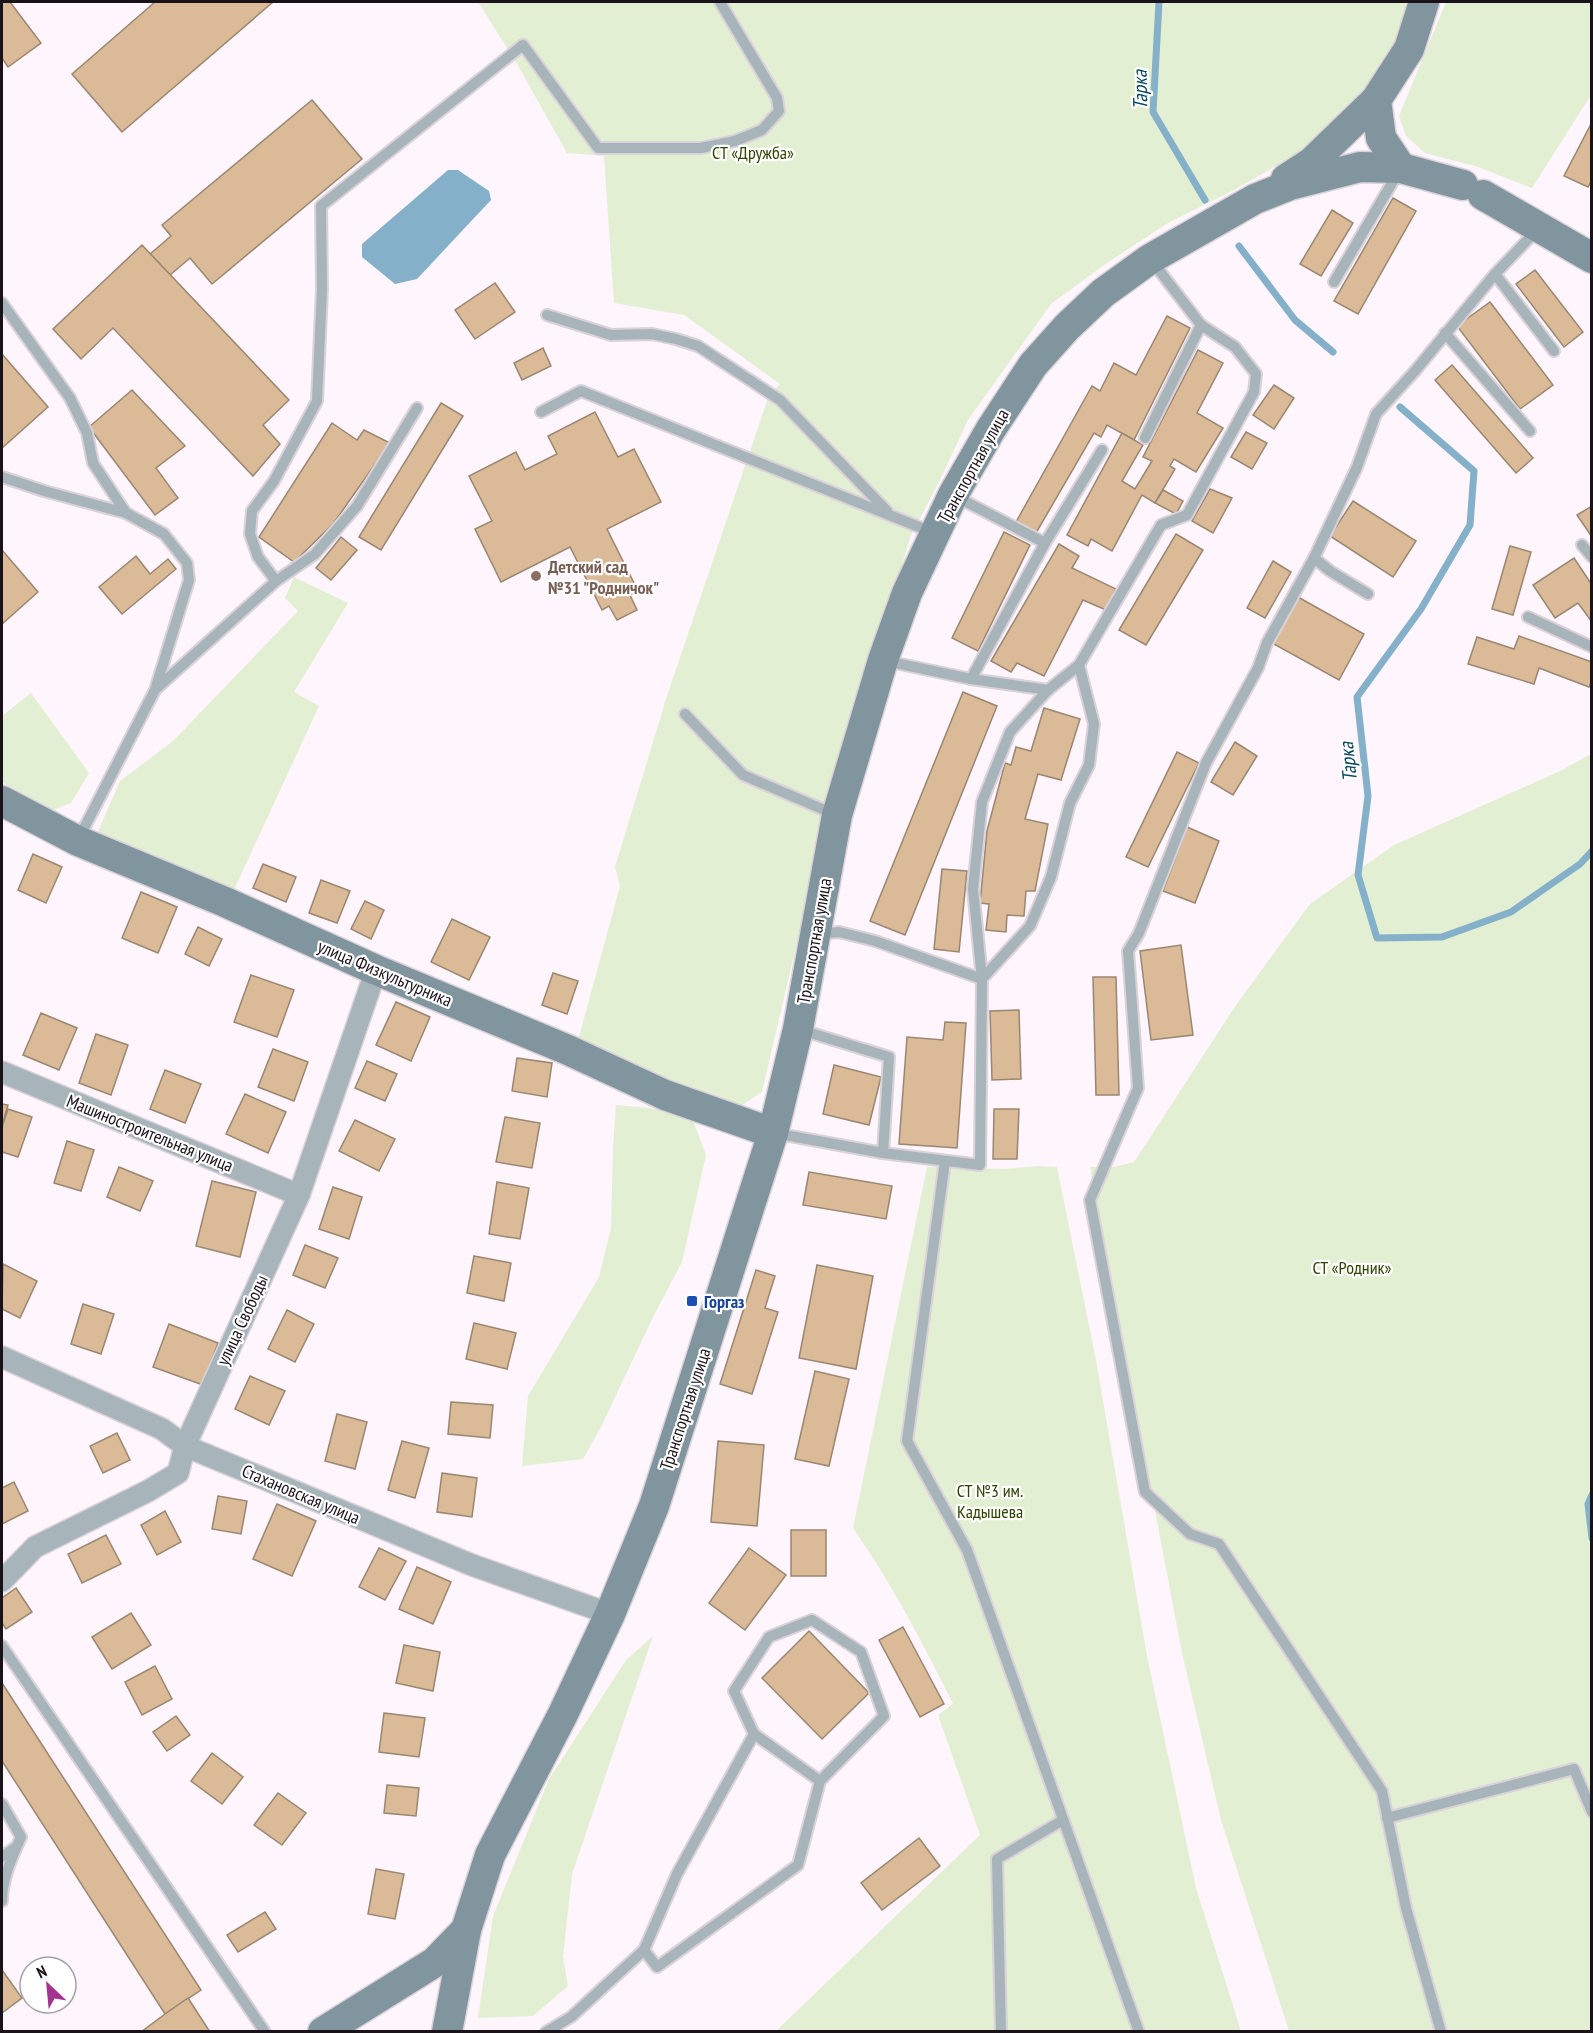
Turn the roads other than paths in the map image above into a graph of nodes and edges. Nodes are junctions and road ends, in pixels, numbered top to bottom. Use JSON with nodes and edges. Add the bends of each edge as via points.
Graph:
{"nodes":[{"id":1,"x":720,"y":2,"type":"edge"},
{"id":2,"x":1425,"y":2,"type":"edge"},
{"id":3,"x":1376,"y":100,"type":"junction"},
{"id":4,"x":1401,"y":168,"type":"junction"},
{"id":5,"x":1255,"y":199,"type":"junction"},
{"id":6,"x":1540,"y":228,"type":"junction"},
{"id":7,"x":1150,"y":258,"type":"junction"},
{"id":8,"x":1592,"y":258,"type":"edge"},
{"id":9,"x":1495,"y":274,"type":"junction"},
{"id":10,"x":1334,"y":282,"type":"dead end"},
{"id":11,"x":2,"y":303,"type":"edge"},
{"id":12,"x":547,"y":315,"type":"dead end"},
{"id":13,"x":1201,"y":325,"type":"junction"},
{"id":14,"x":1445,"y":333,"type":"junction"},
{"id":15,"x":1554,"y":351,"type":"dead end"},
{"id":16,"x":417,"y":408,"type":"dead end"},
{"id":17,"x":541,"y":412,"type":"dead end"},
{"id":18,"x":1530,"y":431,"type":"dead end"},
{"id":19,"x":1145,"y":438,"type":"dead end"},
{"id":20,"x":1102,"y":450,"type":"dead end"},
{"id":21,"x":2,"y":477,"type":"edge"},
{"id":22,"x":952,"y":495,"type":"junction"},
{"id":23,"x":126,"y":513,"type":"junction"},
{"id":24,"x":892,"y":516,"type":"junction"},
{"id":25,"x":936,"y":533,"type":"junction"},
{"id":26,"x":1045,"y":543,"type":"junction"},
{"id":27,"x":1582,"y":545,"type":"dead end"},
{"id":28,"x":1592,"y":557,"type":"edge"},
{"id":29,"x":1314,"y":558,"type":"junction"},
{"id":30,"x":276,"y":581,"type":"junction"},
{"id":31,"x":1368,"y":594,"type":"dead end"},
{"id":32,"x":1528,"y":617,"type":"dead end"},
{"id":33,"x":1592,"y":647,"type":"edge"},
{"id":34,"x":883,"y":660,"type":"junction"},
{"id":35,"x":1079,"y":665,"type":"junction"},
{"id":36,"x":971,"y":679,"type":"junction"},
{"id":37,"x":155,"y":690,"type":"junction"},
{"id":38,"x":1048,"y":690,"type":"junction"},
{"id":39,"x":685,"y":714,"type":"dead end"},
{"id":40,"x":2,"y":801,"type":"edge"},
{"id":41,"x":837,"y":815,"type":"junction"},
{"id":42,"x":78,"y":841,"type":"junction"},
{"id":43,"x":815,"y":934,"type":"junction"},
{"id":44,"x":376,"y":970,"type":"junction"},
{"id":45,"x":982,"y":979,"type":"junction"},
{"id":46,"x":798,"y":1029,"type":"junction"},
{"id":47,"x":2,"y":1072,"type":"edge"},
{"id":48,"x":773,"y":1133,"type":"junction"},
{"id":49,"x":883,"y":1153,"type":"junction"},
{"id":50,"x":945,"y":1161,"type":"junction"},
{"id":51,"x":299,"y":1195,"type":"junction"},
{"id":52,"x":2,"y":1357,"type":"edge"},
{"id":53,"x":185,"y":1446,"type":"junction"},
{"id":54,"x":2,"y":1581,"type":"edge"},
{"id":55,"x":609,"y":1614,"type":"junction"},
{"id":56,"x":2,"y":1646,"type":"edge"},
{"id":57,"x":754,"y":1734,"type":"junction"},
{"id":58,"x":820,"y":1781,"type":"junction"},
{"id":59,"x":2,"y":1804,"type":"edge"},
{"id":60,"x":1592,"y":1812,"type":"edge"},
{"id":61,"x":1387,"y":1818,"type":"junction"},
{"id":62,"x":1063,"y":1820,"type":"junction"},
{"id":63,"x":17,"y":1847,"type":"junction"},
{"id":64,"x":2,"y":1857,"type":"edge"},
{"id":65,"x":2,"y":1901,"type":"edge"},
{"id":66,"x":466,"y":1930,"type":"junction"},
{"id":67,"x":644,"y":1950,"type":"junction"},
{"id":68,"x":265,"y":2031,"type":"edge"},
{"id":69,"x":323,"y":2031,"type":"edge"},
{"id":70,"x":447,"y":2031,"type":"edge"},
{"id":71,"x":546,"y":2031,"type":"edge"},
{"id":72,"x":1002,"y":2031,"type":"edge"},
{"id":73,"x":1139,"y":2031,"type":"edge"},
{"id":74,"x":1441,"y":2031,"type":"edge"}],
"edges":[{"from":1,"to":30,"type":"lane","via":[[777,98],[779,111],[762,130],[701,148],[598,148],[523,45],[321,206],[317,401],[274,481],[252,511],[252,542],[258,558]]},
{"from":2,"to":3,"type":"street","via":[[1409,49]]},
{"from":3,"to":4,"type":"street","via":[[1381,138]]},
{"from":3,"to":5,"type":"street","via":[[1312,162]]},
{"from":4,"to":5,"type":"street","name":"Транспортная улица","via":[[1360,167],[1290,185]]},
{"from":4,"to":6,"type":"street","name":"Транспортная улица","via":[[1473,190]]},
{"from":4,"to":10,"type":"lane"},
{"from":5,"to":7,"type":"street","name":"Транспортная улица"},
{"from":6,"to":8,"type":"street","name":"Транспортная улица"},
{"from":6,"to":9,"type":"lane"},
{"from":7,"to":13,"type":"lane"},
{"from":7,"to":22,"type":"street","name":"Транспортная улица","via":[[1103,292],[1034,365]]},
{"from":9,"to":14,"type":"lane"},
{"from":9,"to":15,"type":"lane"},
{"from":11,"to":23,"type":"lane","via":[[70,398],[87,433],[93,463]]},
{"from":12,"to":24,"type":"lane","via":[[611,335],[652,334],[698,346],[780,400]]},
{"from":13,"to":19,"type":"lane"},
{"from":13,"to":35,"type":"lane","via":[[1235,347],[1256,374],[1254,392],[1187,515],[1161,525]]},
{"from":14,"to":18,"type":"lane"},
{"from":14,"to":29,"type":"lane","via":[[1376,414],[1357,467]]},
{"from":16,"to":30,"type":"lane","via":[[357,506],[315,554]]},
{"from":17,"to":24,"type":"lane","via":[[581,391]]},
{"from":20,"to":26,"type":"lane"},
{"from":21,"to":23,"type":"lane"},
{"from":22,"to":25,"type":"street","name":"Транспортная улица"},
{"from":22,"to":26,"type":"lane"},
{"from":23,"to":37,"type":"lane","via":[[164,534],[187,563],[189,580]]},
{"from":24,"to":25,"type":"lane"},
{"from":25,"to":34,"type":"street","name":"Транспортная улица","via":[[907,594]]},
{"from":26,"to":36,"type":"lane"},
{"from":27,"to":28,"type":"lane"},
{"from":29,"to":31,"type":"lane"},
{"from":29,"to":61,"type":"lane","via":[[1206,763],[1139,933],[1128,951],[1138,1088],[1090,1200],[1145,1492],[1190,1534],[1220,1544],[1382,1791]]},
{"from":30,"to":37,"type":"lane"},
{"from":32,"to":33,"type":"lane"},
{"from":34,"to":36,"type":"lane"},
{"from":34,"to":41,"type":"street","name":"Транспортная улица"},
{"from":35,"to":38,"type":"lane"},
{"from":35,"to":45,"type":"lane","via":[[1094,724],[1089,765],[1070,803],[1051,877],[1030,926]]},
{"from":36,"to":38,"type":"lane"},
{"from":37,"to":42,"type":"lane"},
{"from":38,"to":45,"type":"lane","via":[[1010,732],[982,802],[973,889]]},
{"from":39,"to":41,"type":"lane","via":[[743,775]]},
{"from":40,"to":42,"type":"street","name":"улица Физкультурника"},
{"from":41,"to":43,"type":"street","name":"Транспортная улица"},
{"from":42,"to":44,"type":"street","name":"улица Физкультурника"},
{"from":43,"to":45,"type":"lane","via":[[839,932],[875,941]]},
{"from":43,"to":46,"type":"street","name":"Транспортная улица"},
{"from":44,"to":48,"type":"street","name":"улица Физкультурника","via":[[665,1095]]},
{"from":44,"to":51,"type":"street","name":"улица Свободы"},
{"from":45,"to":50,"type":"lane","via":[[980,1165]]},
{"from":46,"to":48,"type":"street","name":"Транспортная улица"},
{"from":46,"to":49,"type":"lane","via":[[889,1057]]},
{"from":47,"to":51,"type":"street","name":"Машиностроительная улица"},
{"from":48,"to":49,"type":"lane"},
{"from":48,"to":55,"type":"street","name":"Транспортная улица","via":[[654,1506]]},
{"from":49,"to":50,"type":"lane"},
{"from":50,"to":62,"type":"lane","via":[[907,1441],[967,1550]]},
{"from":51,"to":53,"type":"street","name":"улица Свободы"},
{"from":52,"to":53,"type":"street","name":"Стахановская улица","via":[[162,1429]]},
{"from":53,"to":54,"type":"street","name":"улица Свободы","via":[[178,1473],[35,1547]]},
{"from":53,"to":55,"type":"street","name":"Стахановская улица","via":[[472,1565]]},
{"from":55,"to":66,"type":"street","name":"Транспортная улица","via":[[490,1856]]},
{"from":56,"to":68,"type":"lane"},
{"from":57,"to":58,"type":"lane"},
{"from":57,"to":58,"type":"lane","via":[[734,1691],[769,1637],[812,1620],[861,1652],[884,1716]]},
{"from":57,"to":67,"type":"lane","via":[[677,1874]]},
{"from":58,"to":67,"type":"lane","via":[[798,1864],[657,1967]]},
{"from":59,"to":63,"type":"lane","via":[[21,1838]]},
{"from":60,"to":61,"type":"lane","via":[[1574,1769]]},
{"from":61,"to":74,"type":"lane","via":[[1406,1908]]},
{"from":62,"to":72,"type":"lane","via":[[997,1859]]},
{"from":62,"to":73,"type":"lane"},
{"from":63,"to":64,"type":"lane"},
{"from":63,"to":65,"type":"lane"},
{"from":66,"to":69,"type":"street","name":"Транспортная улица","via":[[435,1962]]},
{"from":66,"to":70,"type":"street","name":"Транспортная улица"},
{"from":67,"to":71,"type":"lane","via":[[571,2017]]}]}
